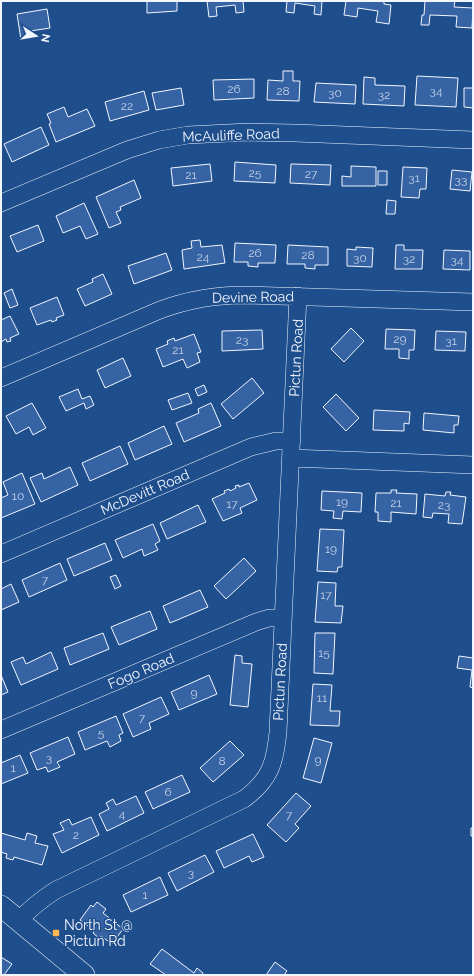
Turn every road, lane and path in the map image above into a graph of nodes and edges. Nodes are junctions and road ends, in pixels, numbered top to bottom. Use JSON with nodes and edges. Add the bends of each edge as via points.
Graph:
{"nodes":[{"id":1,"x":473,"y":140,"type":"edge"},
{"id":2,"x":1,"y":202,"type":"edge"},
{"id":3,"x":298,"y":296,"type":"junction"},
{"id":4,"x":473,"y":302,"type":"edge"},
{"id":5,"x":1,"y":378,"type":"edge"},
{"id":6,"x":292,"y":441,"type":"junction"},
{"id":7,"x":291,"y":458,"type":"junction"},
{"id":8,"x":473,"y":465,"type":"edge"},
{"id":9,"x":1,"y":554,"type":"edge"},
{"id":10,"x":283,"y":618,"type":"junction"},
{"id":11,"x":1,"y":730,"type":"edge"},
{"id":12,"x":1,"y":906,"type":"edge"},
{"id":13,"x":19,"y":921,"type":"junction"},
{"id":14,"x":84,"y":975,"type":"edge"}],
"edges":[{"from":1,"to":2,"type":"street","name":"McAuliffe Road","via":[[248,132],[188,135],[159,140],[128,150]]},
{"from":3,"to":4,"type":"street","name":"Devine Road"},
{"from":3,"to":5,"type":"street","name":"Devine Road","via":[[234,295],[183,302]]},
{"from":3,"to":6,"type":"street","name":"Pictun Road"},
{"from":6,"to":7,"type":"street","name":"Pictun Road"},
{"from":6,"to":9,"type":"street","name":"McDevitt Road","via":[[276,441],[251,447]]},
{"from":7,"to":8,"type":"street"},
{"from":7,"to":10,"type":"street","name":"Pictun Road"},
{"from":10,"to":11,"type":"street","name":"Fogo Road","via":[[269,618],[256,622]]},
{"from":10,"to":13,"type":"street","name":"Pictun Road","via":[[276,754],[270,771],[260,786],[235,804],[56,890],[33,906]]},
{"from":12,"to":13,"type":"main road"},
{"from":13,"to":14,"type":"main road"}]}
